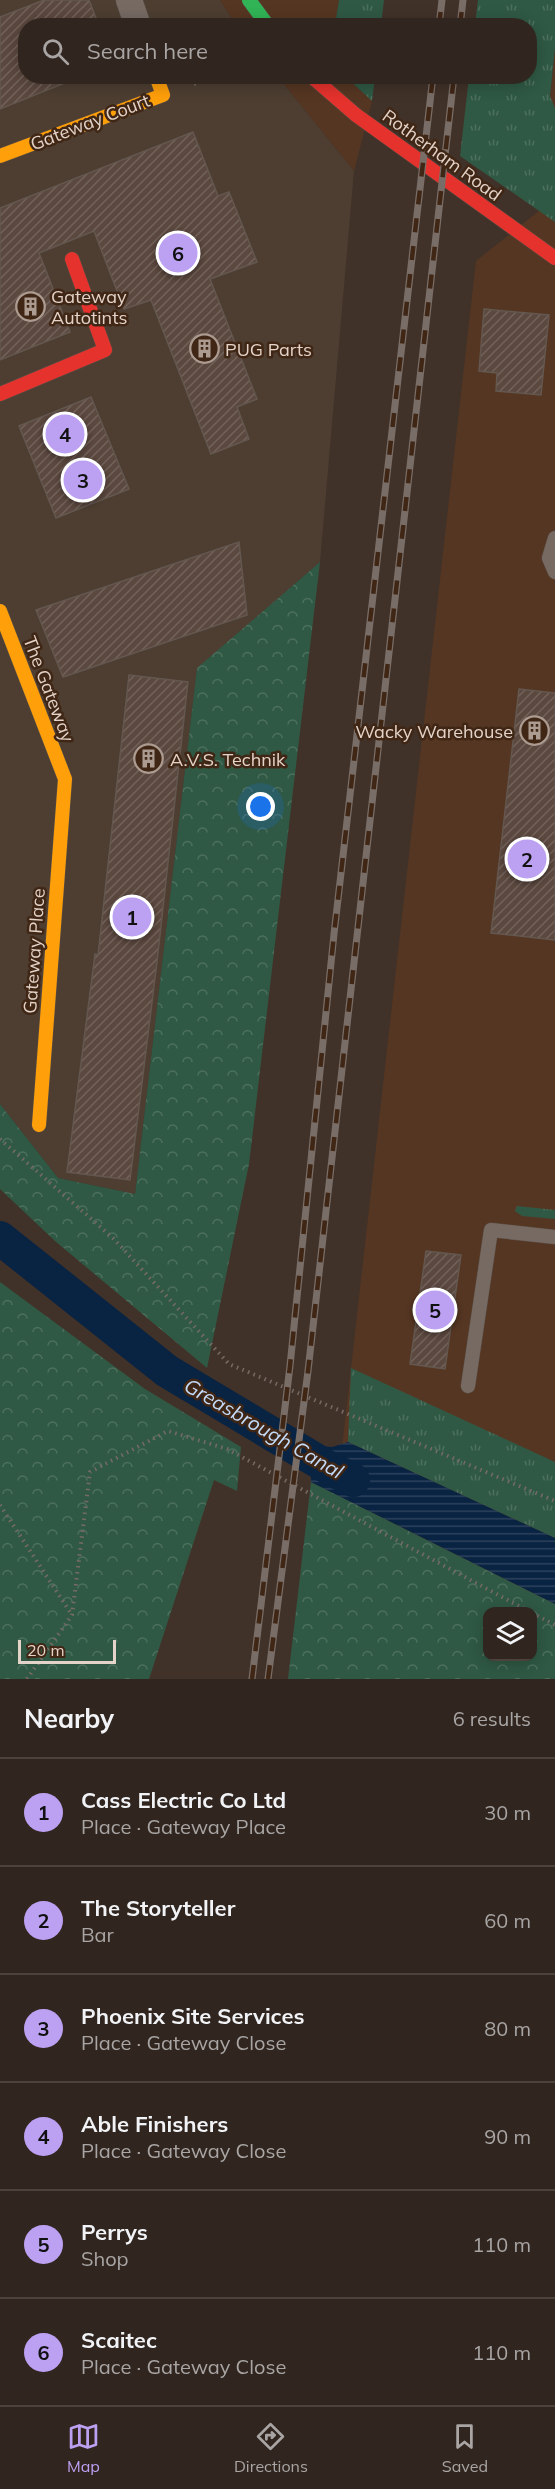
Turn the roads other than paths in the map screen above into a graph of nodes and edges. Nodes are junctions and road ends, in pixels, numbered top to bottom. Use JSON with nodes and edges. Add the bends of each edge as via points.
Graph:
{"nodes":[{"id":1,"x":129,"y":0,"type":"edge"},
{"id":2,"x":249,"y":0,"type":"edge"},
{"id":3,"x":135,"y":18,"type":"edge"},
{"id":4,"x":262,"y":18,"type":"edge"},
{"id":5,"x":159,"y":84,"type":"edge"},
{"id":6,"x":320,"y":84,"type":"edge"},
{"id":7,"x":0,"y":156,"type":"edge"},
{"id":8,"x":555,"y":258,"type":"edge"},
{"id":9,"x":72,"y":259,"type":"dead end"},
{"id":10,"x":0,"y":394,"type":"edge"},
{"id":11,"x":555,"y":538,"type":"edge"},
{"id":12,"x":555,"y":572,"type":"edge"},
{"id":13,"x":0,"y":611,"type":"edge"},
{"id":14,"x":65,"y":779,"type":"joint"},
{"id":15,"x":39,"y":1125,"type":"dead end"},
{"id":16,"x":555,"y":1237,"type":"edge"},
{"id":17,"x":468,"y":1386,"type":"dead end"}],
"edges":[{"from":1,"to":3,"type":"street"},
{"from":2,"to":4,"type":"street"},
{"from":5,"to":7,"type":"street","name":"Gateway Court","via":[[163,95]]},
{"from":6,"to":8,"type":"street","name":"Rotherham Road","via":[[356,115]]},
{"from":9,"to":10,"type":"street","via":[[105,350]]},
{"from":11,"to":12,"type":"lane","via":[[549,558]]},
{"from":13,"to":14,"type":"street","name":"The Gateway"},
{"from":14,"to":15,"type":"street","name":"Gateway Place"},
{"from":16,"to":17,"type":"lane","via":[[490,1230]]}]}
